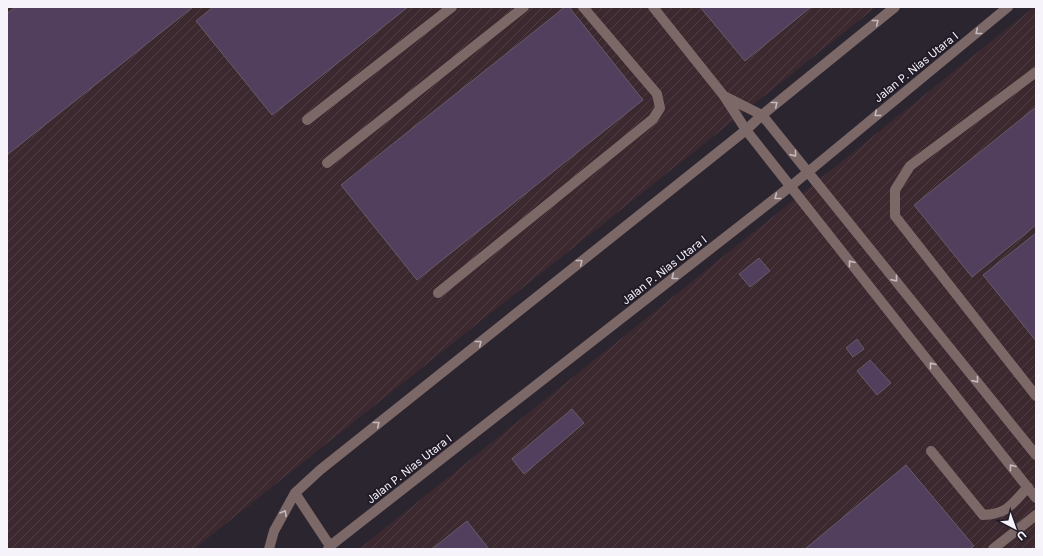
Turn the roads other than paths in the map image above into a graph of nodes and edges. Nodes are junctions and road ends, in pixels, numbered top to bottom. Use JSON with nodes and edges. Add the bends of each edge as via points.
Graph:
{"nodes":[{"id":1,"x":452,"y":7,"type":"edge"},
{"id":2,"x":524,"y":7,"type":"edge"},
{"id":3,"x":583,"y":7,"type":"edge"},
{"id":4,"x":652,"y":7,"type":"edge"},
{"id":5,"x":895,"y":7,"type":"edge"},
{"id":6,"x":1008,"y":7,"type":"edge"},
{"id":7,"x":1036,"y":72,"type":"edge"},
{"id":8,"x":724,"y":96,"type":"junction"},
{"id":9,"x":762,"y":115,"type":"junction"},
{"id":10,"x":307,"y":120,"type":"dead end"},
{"id":11,"x":746,"y":130,"type":"junction"},
{"id":12,"x":327,"y":163,"type":"dead end"},
{"id":13,"x":808,"y":171,"type":"junction"},
{"id":14,"x":791,"y":186,"type":"junction"},
{"id":15,"x":438,"y":293,"type":"dead end"},
{"id":16,"x":1036,"y":396,"type":"edge"},
{"id":17,"x":931,"y":451,"type":"dead end"},
{"id":18,"x":1036,"y":455,"type":"edge"},
{"id":19,"x":1028,"y":488,"type":"junction"},
{"id":20,"x":295,"y":493,"type":"junction"},
{"id":21,"x":1036,"y":498,"type":"edge"},
{"id":22,"x":1036,"y":515,"type":"edge"},
{"id":23,"x":329,"y":547,"type":"edge"},
{"id":24,"x":269,"y":549,"type":"edge"},
{"id":25,"x":993,"y":549,"type":"edge"}],
"edges":[{"from":1,"to":10,"type":"street"},
{"from":2,"to":12,"type":"street"},
{"from":3,"to":15,"type":"street","via":[[657,94],[660,108],[653,119]]},
{"from":4,"to":8,"type":"street"},
{"from":9,"to":5,"type":"street","one_way":true},
{"from":6,"to":13,"type":"street","name":"Jalan P. Nias Utara I","one_way":true},
{"from":7,"to":16,"type":"street","via":[[910,166],[895,190],[895,216]]},
{"from":8,"to":9,"type":"street"},
{"from":8,"to":11,"type":"street"},
{"from":9,"to":11,"type":"street"},
{"from":9,"to":13,"type":"street","one_way":true},
{"from":11,"to":14,"type":"street"},
{"from":20,"to":11,"type":"street","one_way":true,"via":[[320,470]]},
{"from":13,"to":14,"type":"street","name":"Jalan P. Nias Utara I"},
{"from":13,"to":18,"type":"street","one_way":true},
{"from":19,"to":14,"type":"street","one_way":true},
{"from":14,"to":23,"type":"street","name":"Jalan P. Nias Utara I","one_way":true},
{"from":17,"to":19,"type":"street","via":[[983,515],[1005,511]]},
{"from":19,"to":21,"type":"street"},
{"from":20,"to":23,"type":"street"},
{"from":24,"to":20,"type":"street","one_way":true,"via":[[274,531]]},
{"from":22,"to":25,"type":"street"}]}
